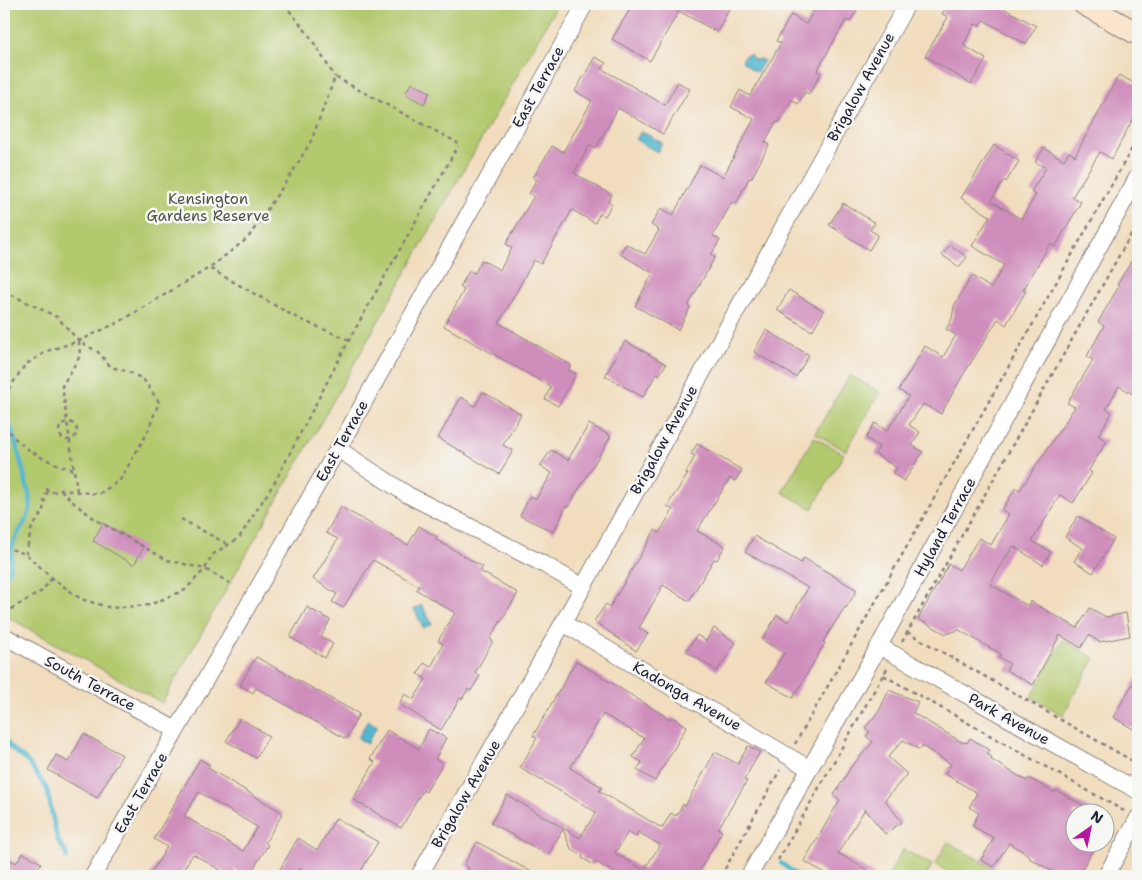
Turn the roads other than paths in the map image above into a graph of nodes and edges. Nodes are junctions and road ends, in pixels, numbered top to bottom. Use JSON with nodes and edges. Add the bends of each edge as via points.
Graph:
{"nodes":[{"id":1,"x":584,"y":4,"type":"edge"},
{"id":2,"x":907,"y":4,"type":"edge"},
{"id":3,"x":1084,"y":4,"type":"edge"},
{"id":4,"x":1138,"y":34,"type":"edge"},
{"id":5,"x":1138,"y":176,"type":"edge"},
{"id":6,"x":338,"y":449,"type":"junction"},
{"id":7,"x":583,"y":586,"type":"junction"},
{"id":8,"x":563,"y":623,"type":"junction"},
{"id":9,"x":4,"y":636,"type":"edge"},
{"id":10,"x":879,"y":646,"type":"junction"},
{"id":11,"x":176,"y":730,"type":"junction"},
{"id":12,"x":810,"y":769,"type":"junction"},
{"id":13,"x":1138,"y":791,"type":"edge"},
{"id":14,"x":1138,"y":818,"type":"edge"},
{"id":15,"x":93,"y":876,"type":"edge"},
{"id":16,"x":419,"y":876,"type":"edge"},
{"id":17,"x":749,"y":876,"type":"edge"},
{"id":18,"x":1106,"y":876,"type":"edge"}],
"edges":[{"from":1,"to":6,"type":"street","name":"East Terrace"},
{"from":2,"to":7,"type":"street","name":"Brigalow Avenue"},
{"from":3,"to":4,"type":"main road"},
{"from":5,"to":10,"type":"street","name":"Hyland Terrace"},
{"from":6,"to":7,"type":"street","via":[[408,495]]},
{"from":6,"to":11,"type":"street","name":"East Terrace"},
{"from":7,"to":8,"type":"street","name":"Brigalow Avenue"},
{"from":8,"to":12,"type":"street","name":"Kadonga Avenue"},
{"from":8,"to":16,"type":"street","name":"Brigalow Avenue"},
{"from":9,"to":11,"type":"street","name":"South Terrace"},
{"from":10,"to":12,"type":"street","name":"Hyland Terrace"},
{"from":10,"to":13,"type":"street","name":"Park Avenue"},
{"from":11,"to":15,"type":"street","name":"East Terrace"},
{"from":12,"to":17,"type":"street","name":"Hyland Terrace"},
{"from":14,"to":18,"type":"street"}]}
